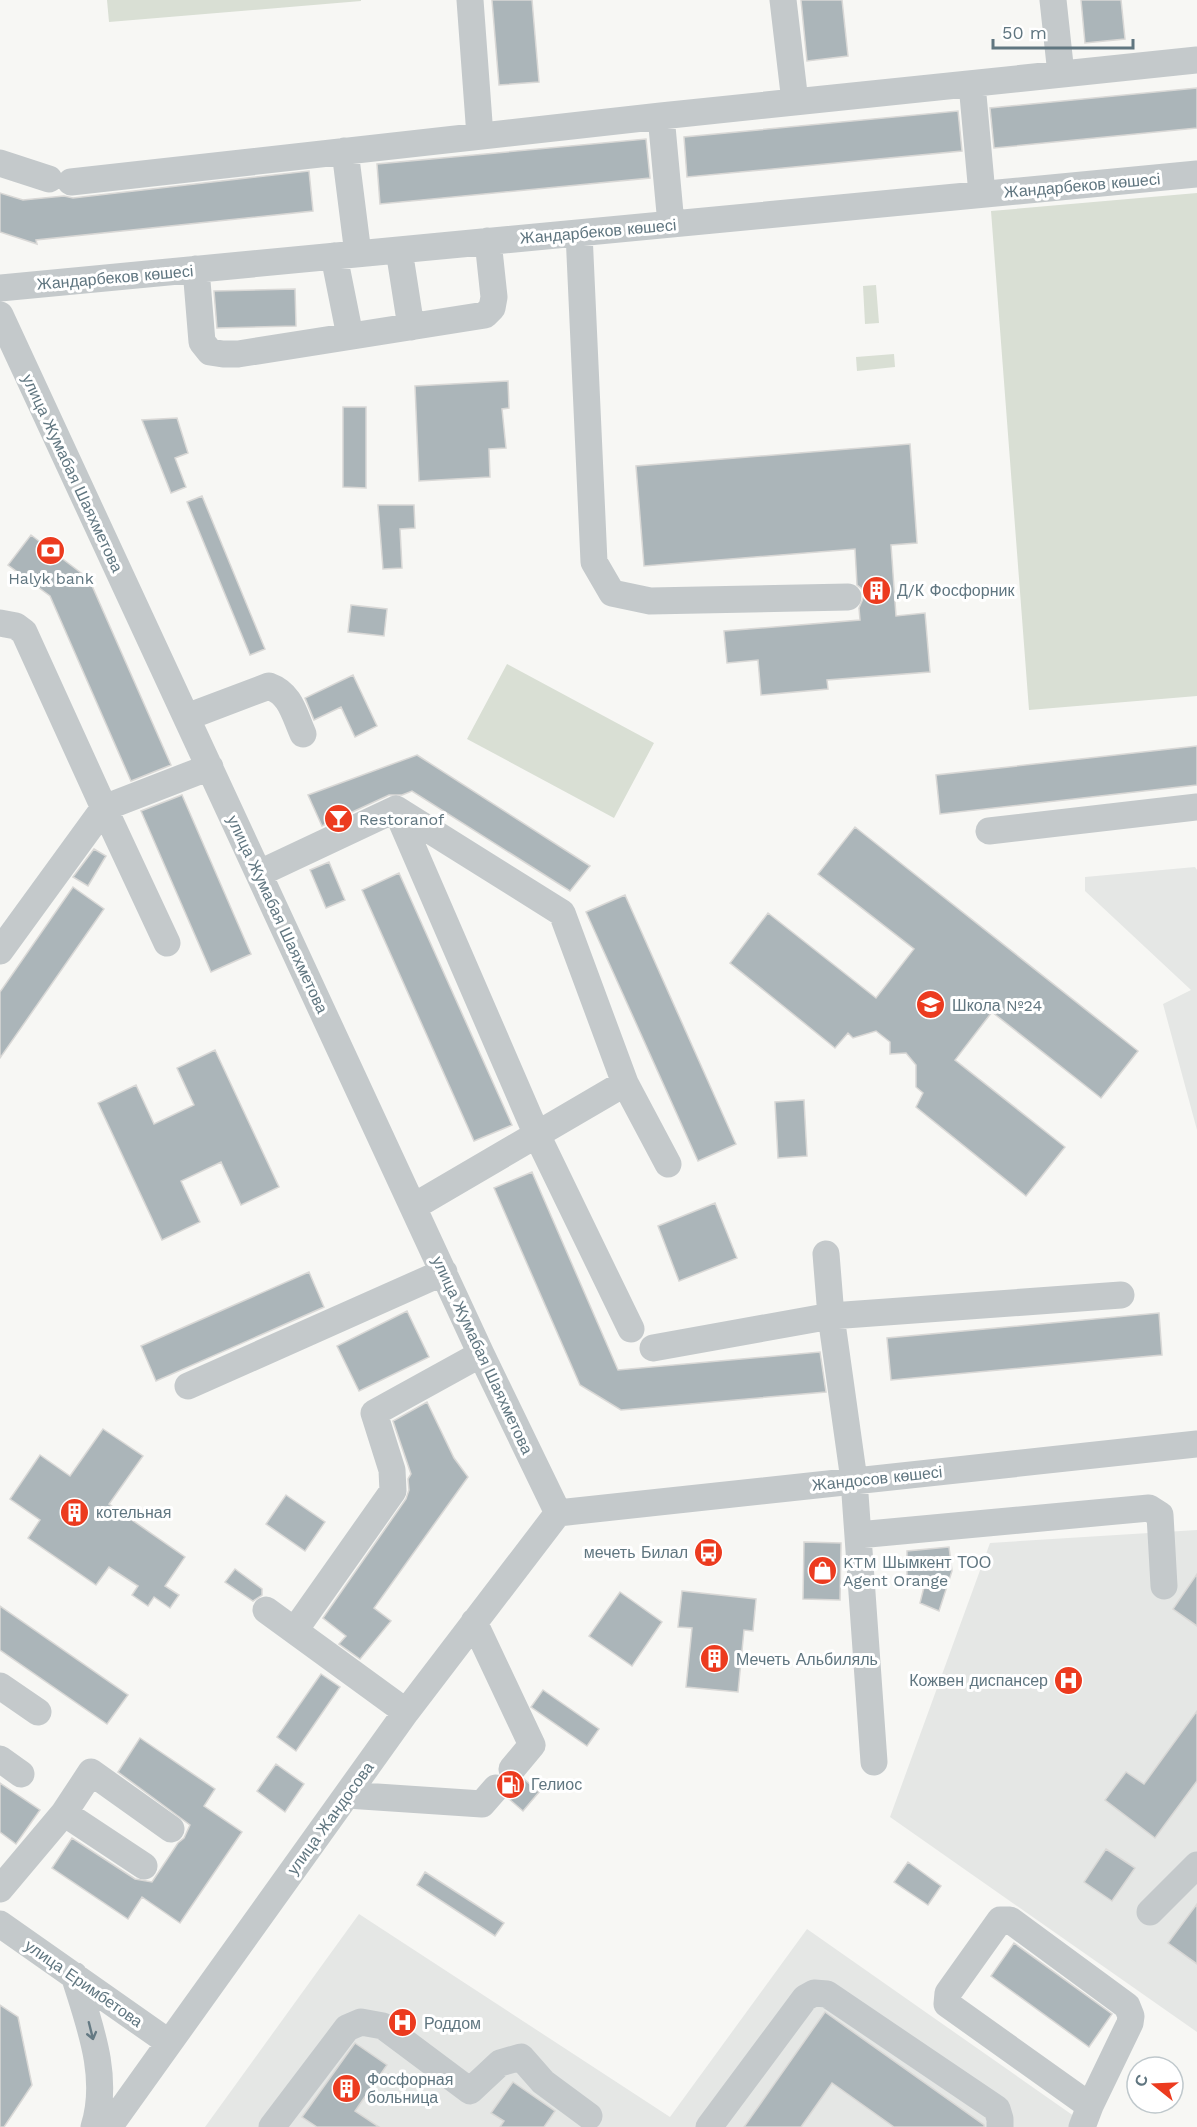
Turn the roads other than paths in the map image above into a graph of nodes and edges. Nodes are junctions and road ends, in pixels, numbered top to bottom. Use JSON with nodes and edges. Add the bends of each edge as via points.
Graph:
{"nodes":[{"id":1,"x":470,"y":0,"type":"edge"},
{"id":2,"x":783,"y":0,"type":"edge"},
{"id":3,"x":1053,"y":0,"type":"edge"},
{"id":4,"x":1197,"y":60,"type":"edge"},
{"id":5,"x":1060,"y":75,"type":"junction"},
{"id":6,"x":972,"y":84,"type":"junction"},
{"id":7,"x":795,"y":102,"type":"junction"},
{"id":8,"x":661,"y":116,"type":"junction"},
{"id":9,"x":480,"y":136,"type":"junction"},
{"id":10,"x":345,"y":151,"type":"junction"},
{"id":11,"x":0,"y":163,"type":"edge"},
{"id":12,"x":1197,"y":174,"type":"edge"},
{"id":13,"x":982,"y":194,"type":"junction"},
{"id":14,"x":671,"y":224,"type":"junction"},
{"id":15,"x":579,"y":233,"type":"junction"},
{"id":16,"x":488,"y":242,"type":"junction"},
{"id":17,"x":399,"y":250,"type":"junction"},
{"id":18,"x":346,"y":255,"type":"junction"},
{"id":19,"x":196,"y":269,"type":"junction"},
{"id":20,"x":0,"y":288,"type":"edge"},
{"id":21,"x":0,"y":315,"type":"edge"},
{"id":22,"x":411,"y":327,"type":"junction"},
{"id":23,"x":350,"y":336,"type":"junction"},
{"id":24,"x":848,"y":597,"type":"dead end"},
{"id":25,"x":0,"y":623,"type":"edge"},
{"id":26,"x":187,"y":717,"type":"junction"},
{"id":27,"x":303,"y":734,"type":"dead end"},
{"id":28,"x":210,"y":767,"type":"junction"},
{"id":29,"x":1197,"y":807,"type":"edge"},
{"id":30,"x":104,"y":808,"type":"junction"},
{"id":31,"x":396,"y":809,"type":"junction"},
{"id":32,"x":989,"y":831,"type":"dead end"},
{"id":33,"x":260,"y":873,"type":"junction"},
{"id":34,"x":167,"y":943,"type":"dead end"},
{"id":35,"x":0,"y":951,"type":"edge"},
{"id":36,"x":625,"y":1083,"type":"junction"},
{"id":37,"x":537,"y":1135,"type":"junction"},
{"id":38,"x":668,"y":1164,"type":"dead end"},
{"id":39,"x":413,"y":1207,"type":"junction"},
{"id":40,"x":826,"y":1254,"type":"dead end"},
{"id":41,"x":444,"y":1272,"type":"junction"},
{"id":42,"x":1121,"y":1295,"type":"dead end"},
{"id":43,"x":831,"y":1317,"type":"junction"},
{"id":44,"x":631,"y":1329,"type":"dead end"},
{"id":45,"x":653,"y":1348,"type":"dead end"},
{"id":46,"x":481,"y":1354,"type":"junction"},
{"id":47,"x":188,"y":1386,"type":"dead end"},
{"id":48,"x":1197,"y":1444,"type":"edge"},
{"id":49,"x":854,"y":1480,"type":"junction"},
{"id":50,"x":558,"y":1513,"type":"junction"},
{"id":51,"x":858,"y":1535,"type":"junction"},
{"id":52,"x":1164,"y":1586,"type":"dead end"},
{"id":53,"x":266,"y":1610,"type":"dead end"},
{"id":54,"x":474,"y":1622,"type":"junction"},
{"id":55,"x":295,"y":1630,"type":"junction"},
{"id":56,"x":0,"y":1686,"type":"edge"},
{"id":57,"x":38,"y":1712,"type":"dead end"},
{"id":58,"x":406,"y":1712,"type":"junction"},
{"id":59,"x":874,"y":1761,"type":"dead end"},
{"id":60,"x":347,"y":1795,"type":"junction"},
{"id":61,"x":64,"y":1813,"type":"junction"},
{"id":62,"x":171,"y":1828,"type":"dead end"},
{"id":63,"x":1197,"y":1865,"type":"edge"},
{"id":64,"x":144,"y":1866,"type":"dead end"},
{"id":65,"x":0,"y":1889,"type":"edge"},
{"id":66,"x":1150,"y":1912,"type":"dead end"},
{"id":67,"x":0,"y":1924,"type":"edge"},
{"id":68,"x":74,"y":1975,"type":"junction"},
{"id":69,"x":168,"y":2042,"type":"junction"},
{"id":70,"x":1086,"y":2116,"type":"edge"},
{"id":71,"x":592,"y":2123,"type":"edge"},
{"id":72,"x":94,"y":2127,"type":"edge"},
{"id":73,"x":109,"y":2127,"type":"edge"},
{"id":74,"x":272,"y":2127,"type":"edge"},
{"id":75,"x":709,"y":2127,"type":"edge"},
{"id":76,"x":1000,"y":2127,"type":"edge"}],
"edges":[{"from":1,"to":9,"type":"street"},
{"from":2,"to":7,"type":"street"},
{"from":3,"to":5,"type":"street"},
{"from":4,"to":5,"type":"street"},
{"from":5,"to":6,"type":"street"},
{"from":6,"to":7,"type":"street"},
{"from":6,"to":13,"type":"street"},
{"from":7,"to":8,"type":"street"},
{"from":8,"to":9,"type":"street"},
{"from":8,"to":14,"type":"street"},
{"from":9,"to":10,"type":"street"},
{"from":10,"to":11,"type":"street","via":[[60,180]]},
{"from":10,"to":18,"type":"street"},
{"from":12,"to":13,"type":"street","name":"Жандарбеков көшесі"},
{"from":13,"to":14,"type":"street","name":"Жандарбеков көшесі"},
{"from":14,"to":15,"type":"street","name":"Жандарбеков көшесі"},
{"from":15,"to":16,"type":"street","name":"Жандарбеков көшесі"},
{"from":15,"to":24,"type":"street","via":[[594,562],[612,593],[650,601]]},
{"from":16,"to":17,"type":"street","name":"Жандарбеков көшесі"},
{"from":16,"to":22,"type":"street","via":[[492,308],[485,315]]},
{"from":17,"to":18,"type":"street","name":"Жандарбеков көшесі"},
{"from":17,"to":22,"type":"street"},
{"from":18,"to":19,"type":"street","name":"Жандарбеков көшесі"},
{"from":18,"to":23,"type":"street"},
{"from":19,"to":20,"type":"street","name":"Жандарбеков көшесі"},
{"from":19,"to":23,"type":"street","via":[[202,342],[210,352],[238,354]]},
{"from":21,"to":26,"type":"street","name":"улица Жумабая Шаяхметова"},
{"from":22,"to":23,"type":"street"},
{"from":25,"to":30,"type":"street","via":[[24,632]]},
{"from":26,"to":27,"type":"street","via":[[268,686],[287,697]]},
{"from":26,"to":28,"type":"street","name":"улица Жумабая Шаяхметова"},
{"from":28,"to":30,"type":"street"},
{"from":28,"to":33,"type":"street","name":"улица Жумабая Шаяхметова"},
{"from":29,"to":32,"type":"street"},
{"from":30,"to":34,"type":"street"},
{"from":30,"to":35,"type":"street"},
{"from":31,"to":33,"type":"street"},
{"from":31,"to":36,"type":"street","via":[[562,913]]},
{"from":31,"to":37,"type":"street"},
{"from":33,"to":39,"type":"street","name":"улица Жумабая Шаяхметова"},
{"from":36,"to":37,"type":"street"},
{"from":36,"to":38,"type":"street"},
{"from":37,"to":39,"type":"street"},
{"from":37,"to":44,"type":"street"},
{"from":39,"to":41,"type":"street","name":"улица Жумабая Шаяхметова"},
{"from":40,"to":43,"type":"street"},
{"from":41,"to":46,"type":"street","name":"улица Жумабая Шаяхметова"},
{"from":41,"to":47,"type":"street"},
{"from":42,"to":43,"type":"street"},
{"from":43,"to":45,"type":"street"},
{"from":43,"to":49,"type":"street"},
{"from":46,"to":50,"type":"street","name":"улица Жумабая Шаяхметова"},
{"from":46,"to":55,"type":"street","via":[[374,1413],[392,1470],[393,1491]]},
{"from":48,"to":49,"type":"street","name":"Жандосов көшесі"},
{"from":49,"to":50,"type":"street","name":"Жандосов көшесі"},
{"from":49,"to":51,"type":"street"},
{"from":50,"to":54,"type":"street","name":"улица Жандосова"},
{"from":51,"to":52,"type":"street","via":[[1149,1508],[1161,1515]]},
{"from":51,"to":59,"type":"street"},
{"from":53,"to":55,"type":"street"},
{"from":54,"to":58,"type":"street","name":"улица Жандосова"},
{"from":54,"to":60,"type":"street","via":[[532,1745],[482,1804]]},
{"from":55,"to":58,"type":"street"},
{"from":56,"to":57,"type":"street"},
{"from":58,"to":60,"type":"street","name":"улица Жандосова"},
{"from":60,"to":69,"type":"street","name":"улица Жандосова"},
{"from":61,"to":62,"type":"street","via":[[91,1772]]},
{"from":61,"to":64,"type":"street"},
{"from":61,"to":65,"type":"street"},
{"from":63,"to":66,"type":"street"},
{"from":67,"to":68,"type":"street","name":"улица Еримбетова"},
{"from":68,"to":69,"type":"street","name":"улица Еримбетова"},
{"from":68,"to":72,"type":"street","one_way":true,"via":[[101,2074]]},
{"from":69,"to":73,"type":"street","name":"улица Жандосова"},
{"from":70,"to":70,"type":"street","via":[[1130,2023],[1127,2006],[1010,1920],[1000,1920],[948,1993],[947,2004]]},
{"from":71,"to":74,"type":"street","via":[[520,2057],[500,2063],[470,2091],[382,2026],[361,2022],[347,2028]]},
{"from":75,"to":76,"type":"street","via":[[805,1998],[814,1993],[827,1994],[997,2109]]}]}
